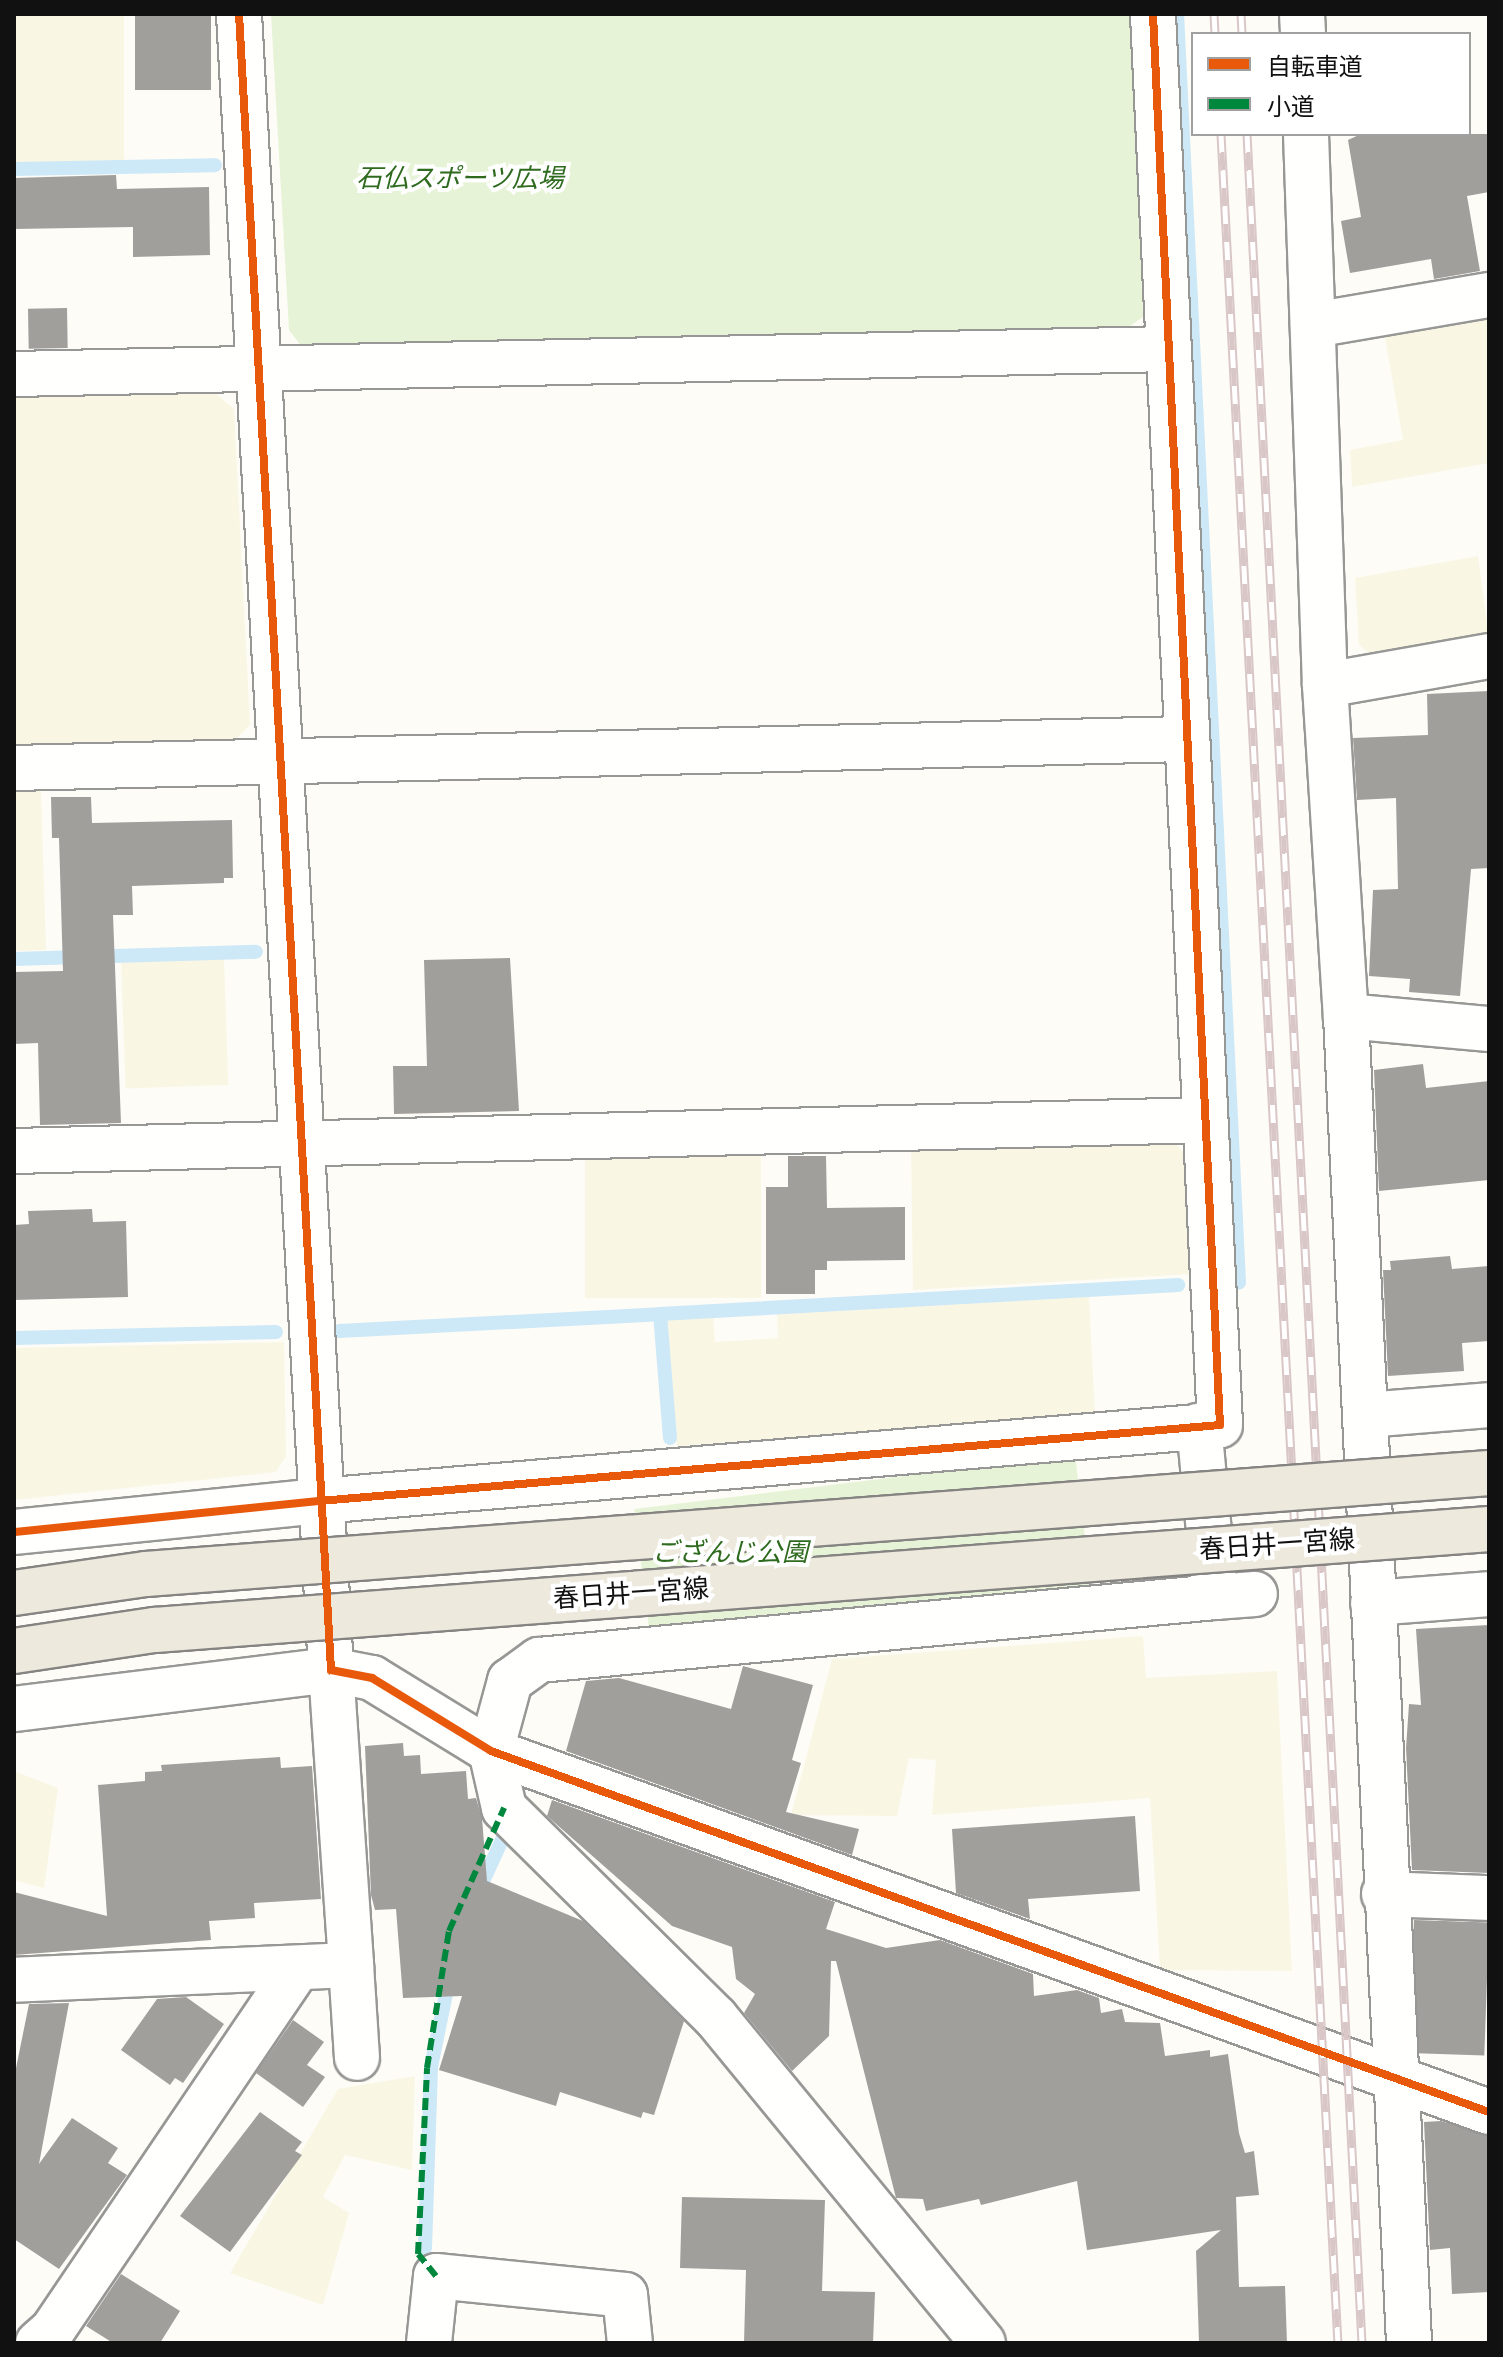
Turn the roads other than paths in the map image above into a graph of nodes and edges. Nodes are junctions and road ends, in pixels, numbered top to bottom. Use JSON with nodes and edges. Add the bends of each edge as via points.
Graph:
{"nodes":[{"id":1,"x":239,"y":14,"type":"edge"},
{"id":2,"x":1153,"y":14,"type":"edge"},
{"id":3,"x":1306,"y":136,"type":"edge"},
{"id":4,"x":1489,"y":295,"type":"edge"},
{"id":5,"x":1313,"y":325,"type":"junction"},
{"id":6,"x":1169,"y":349,"type":"junction"},
{"id":7,"x":258,"y":369,"type":"junction"},
{"id":8,"x":14,"y":374,"type":"edge"},
{"id":9,"x":1489,"y":656,"type":"edge"},
{"id":10,"x":1325,"y":685,"type":"junction"},
{"id":11,"x":1187,"y":739,"type":"junction"},
{"id":12,"x":279,"y":765,"type":"junction"},
{"id":13,"x":14,"y":768,"type":"edge"},
{"id":14,"x":1346,"y":1016,"type":"junction"},
{"id":15,"x":1489,"y":1029,"type":"edge"},
{"id":16,"x":1205,"y":1120,"type":"junction"},
{"id":17,"x":300,"y":1145,"type":"junction"},
{"id":18,"x":14,"y":1151,"type":"edge"},
{"id":19,"x":1489,"y":1405,"type":"edge"},
{"id":20,"x":1366,"y":1415,"type":"junction"},
{"id":21,"x":1199,"y":1426,"type":"junction"},
{"id":22,"x":1489,"y":1473,"type":"edge"},
{"id":23,"x":319,"y":1501,"type":"junction"},
{"id":24,"x":1489,"y":1529,"type":"edge"},
{"id":25,"x":14,"y":1532,"type":"edge"},
{"id":26,"x":14,"y":1593,"type":"edge"},
{"id":27,"x":1489,"y":1594,"type":"edge"},
{"id":28,"x":1373,"y":1603,"type":"junction"},
{"id":29,"x":14,"y":1651,"type":"edge"},
{"id":30,"x":331,"y":1670,"type":"junction"},
{"id":31,"x":14,"y":1709,"type":"edge"},
{"id":32,"x":491,"y":1751,"type":"junction"},
{"id":33,"x":1384,"y":1894,"type":"junction"},
{"id":34,"x":1489,"y":1898,"type":"edge"},
{"id":35,"x":351,"y":1965,"type":"junction"},
{"id":36,"x":297,"y":1969,"type":"junction"},
{"id":37,"x":14,"y":1980,"type":"edge"},
{"id":38,"x":357,"y":2058,"type":"dead end"},
{"id":39,"x":1394,"y":2078,"type":"junction"},
{"id":40,"x":1489,"y":2112,"type":"edge"},
{"id":41,"x":38,"y":2343,"type":"edge"},
{"id":42,"x":429,"y":2343,"type":"edge"},
{"id":43,"x":630,"y":2343,"type":"edge"},
{"id":44,"x":983,"y":2343,"type":"edge"},
{"id":45,"x":1409,"y":2343,"type":"edge"}],
"edges":[{"from":1,"to":7,"type":"street"},
{"from":2,"to":6,"type":"street"},
{"from":3,"to":5,"type":"street"},
{"from":4,"to":5,"type":"street"},
{"from":5,"to":10,"type":"street"},
{"from":6,"to":7,"type":"street"},
{"from":6,"to":11,"type":"street"},
{"from":7,"to":8,"type":"street"},
{"from":7,"to":12,"type":"street"},
{"from":9,"to":10,"type":"street"},
{"from":10,"to":14,"type":"street"},
{"from":11,"to":12,"type":"street"},
{"from":11,"to":16,"type":"street"},
{"from":12,"to":13,"type":"street"},
{"from":12,"to":17,"type":"street"},
{"from":14,"to":15,"type":"street"},
{"from":14,"to":20,"type":"street"},
{"from":16,"to":17,"type":"street"},
{"from":16,"to":21,"type":"street","via":[[1220,1425]]},
{"from":17,"to":18,"type":"street"},
{"from":17,"to":23,"type":"street"},
{"from":19,"to":20,"type":"street"},
{"from":20,"to":28,"type":"street"},
{"from":21,"to":23,"type":"street"},
{"from":21,"to":32,"type":"street","via":[[1235,1596],[539,1660],[510,1681]]},
{"from":22,"to":26,"type":"main road","bridge":true,"via":[[146,1574]]},
{"from":23,"to":25,"type":"street"},
{"from":23,"to":30,"type":"street"},
{"from":24,"to":29,"type":"main road","name":"春日井一宮線","bridge":true,"via":[[155,1630]]},
{"from":27,"to":28,"type":"street"},
{"from":28,"to":33,"type":"street"},
{"from":30,"to":31,"type":"street"},
{"from":30,"to":32,"type":"street","via":[[372,1678]]},
{"from":30,"to":35,"type":"street"},
{"from":32,"to":39,"type":"street"},
{"from":32,"to":44,"type":"street","via":[[504,1808],[716,2018]]},
{"from":33,"to":34,"type":"street"},
{"from":33,"to":39,"type":"street"},
{"from":35,"to":36,"type":"street"},
{"from":35,"to":38,"type":"street"},
{"from":36,"to":37,"type":"street"},
{"from":36,"to":41,"type":"street","via":[[52,2331]]},
{"from":39,"to":40,"type":"street"},
{"from":39,"to":45,"type":"street"},
{"from":42,"to":43,"type":"street","via":[[436,2276],[625,2295]]}]}
